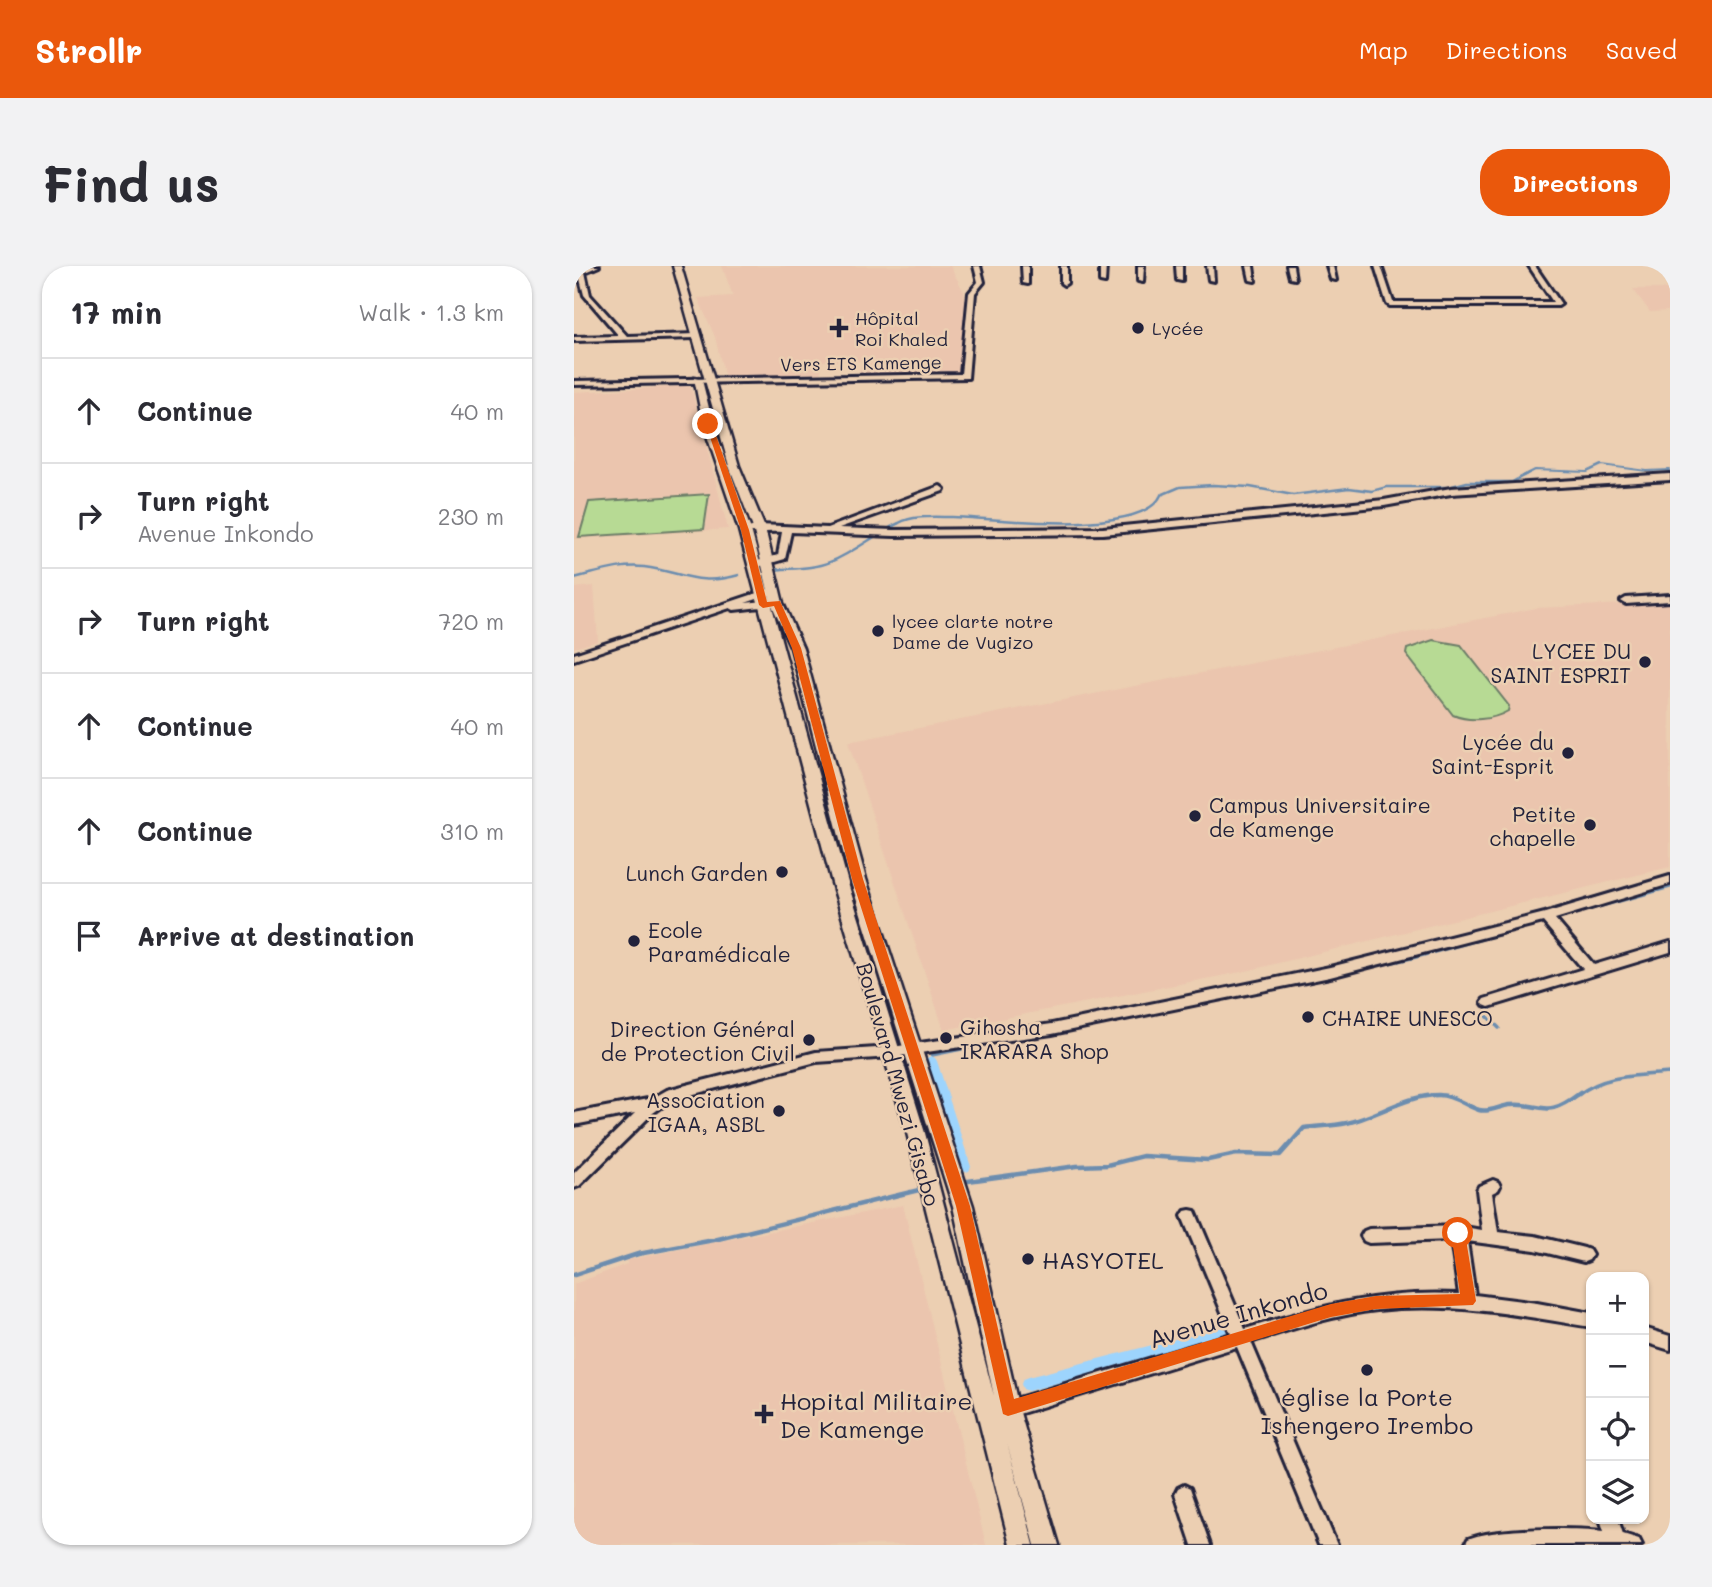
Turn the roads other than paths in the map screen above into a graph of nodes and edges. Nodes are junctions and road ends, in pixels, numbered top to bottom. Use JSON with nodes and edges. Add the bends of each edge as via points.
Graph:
{"nodes":[{"id":1,"x":596,"y":266,"type":"edge"},
{"id":2,"x":667,"y":266,"type":"edge"},
{"id":3,"x":677,"y":266,"type":"edge"},
{"id":4,"x":977,"y":266,"type":"edge"},
{"id":5,"x":1026,"y":266,"type":"edge"},
{"id":6,"x":1064,"y":266,"type":"edge"},
{"id":7,"x":1102,"y":266,"type":"edge"},
{"id":8,"x":1141,"y":266,"type":"edge"},
{"id":9,"x":1179,"y":266,"type":"edge"},
{"id":10,"x":1210,"y":266,"type":"edge"},
{"id":11,"x":1250,"y":266,"type":"edge"},
{"id":12,"x":1290,"y":266,"type":"edge"},
{"id":13,"x":1329,"y":266,"type":"edge"},
{"id":14,"x":1378,"y":266,"type":"edge"},
{"id":15,"x":1532,"y":266,"type":"edge"},
{"id":16,"x":1293,"y":278,"type":"dead end"},
{"id":17,"x":1334,"y":279,"type":"dead end"},
{"id":18,"x":1180,"y":280,"type":"dead end"},
{"id":19,"x":1212,"y":280,"type":"dead end"},
{"id":20,"x":1253,"y":280,"type":"dead end"},
{"id":21,"x":1141,"y":281,"type":"dead end"},
{"id":22,"x":1103,"y":282,"type":"dead end"},
{"id":23,"x":1064,"y":283,"type":"dead end"},
{"id":24,"x":1026,"y":284,"type":"dead end"},
{"id":25,"x":587,"y":295,"type":"junction"},
{"id":26,"x":574,"y":297,"type":"edge"},
{"id":27,"x":681,"y":299,"type":"junction"},
{"id":28,"x":692,"y":337,"type":"junction"},
{"id":29,"x":574,"y":339,"type":"edge"},
{"id":30,"x":626,"y":339,"type":"junction"},
{"id":31,"x":703,"y":382,"type":"junction"},
{"id":32,"x":574,"y":383,"type":"edge"},
{"id":33,"x":1670,"y":477,"type":"edge"},
{"id":34,"x":940,"y":489,"type":"dead end"},
{"id":35,"x":759,"y":528,"type":"junction"},
{"id":36,"x":787,"y":529,"type":"junction"},
{"id":37,"x":745,"y":530,"type":"junction"},
{"id":38,"x":827,"y":530,"type":"junction"},
{"id":39,"x":766,"y":582,"type":"junction"},
{"id":40,"x":1670,"y":598,"type":"edge"},
{"id":41,"x":1626,"y":601,"type":"dead end"},
{"id":42,"x":574,"y":657,"type":"edge"},
{"id":43,"x":827,"y":766,"type":"junction"},
{"id":44,"x":808,"y":769,"type":"junction"},
{"id":45,"x":1670,"y":880,"type":"edge"},
{"id":46,"x":1546,"y":918,"type":"junction"},
{"id":47,"x":1670,"y":947,"type":"edge"},
{"id":48,"x":1592,"y":971,"type":"junction"},
{"id":49,"x":1489,"y":1002,"type":"dead end"},
{"id":50,"x":912,"y":1049,"type":"junction"},
{"id":51,"x":892,"y":1052,"type":"junction"},
{"id":52,"x":655,"y":1103,"type":"junction"},
{"id":53,"x":574,"y":1119,"type":"edge"},
{"id":54,"x":574,"y":1182,"type":"edge"},
{"id":55,"x":1493,"y":1186,"type":"dead end"},
{"id":56,"x":1190,"y":1216,"type":"dead end"},
{"id":57,"x":968,"y":1232,"type":"junction"},
{"id":58,"x":1458,"y":1233,"type":"junction"},
{"id":59,"x":1368,"y":1236,"type":"dead end"},
{"id":60,"x":1490,"y":1236,"type":"junction"},
{"id":61,"x":944,"y":1237,"type":"junction"},
{"id":62,"x":1584,"y":1255,"type":"dead end"},
{"id":63,"x":1468,"y":1301,"type":"junction"},
{"id":64,"x":1586,"y":1319,"type":"edge"},
{"id":65,"x":1242,"y":1337,"type":"junction"},
{"id":66,"x":1649,"y":1337,"type":"edge"},
{"id":67,"x":1670,"y":1343,"type":"edge"},
{"id":68,"x":998,"y":1412,"type":"junction"},
{"id":69,"x":1184,"y":1494,"type":"dead end"},
{"id":70,"x":1612,"y":1524,"type":"edge"},
{"id":71,"x":1622,"y":1544,"type":"edge"},
{"id":72,"x":1022,"y":1545,"type":"edge"},
{"id":73,"x":1047,"y":1545,"type":"edge"},
{"id":74,"x":1201,"y":1545,"type":"edge"},
{"id":75,"x":1328,"y":1545,"type":"edge"},
{"id":76,"x":1474,"y":1545,"type":"edge"}],
"edges":[{"from":1,"to":25,"type":"street","via":[[581,271]]},
{"from":2,"to":27,"type":"main road","name":"Boulevard Mwezi Gisabo"},
{"from":3,"to":27,"type":"main road","name":"Boulevard Mwezi Gisabo"},
{"from":4,"to":31,"type":"street","name":"Vers ETS Kamenge","via":[[981,282],[972,293],[965,376]]},
{"from":5,"to":24,"type":"street"},
{"from":6,"to":23,"type":"street"},
{"from":7,"to":22,"type":"street"},
{"from":8,"to":21,"type":"street"},
{"from":9,"to":18,"type":"street"},
{"from":10,"to":19,"type":"street"},
{"from":11,"to":20,"type":"street"},
{"from":12,"to":16,"type":"street"},
{"from":13,"to":17,"type":"street"},
{"from":14,"to":15,"type":"street","via":[[1390,304],[1555,300]]},
{"from":25,"to":26,"type":"street"},
{"from":25,"to":30,"type":"street"},
{"from":27,"to":28,"type":"main road","name":"Boulevard Mwezi Gisabo"},
{"from":28,"to":30,"type":"street"},
{"from":28,"to":31,"type":"main road","name":"Boulevard Mwezi Gisabo"},
{"from":29,"to":30,"type":"street"},
{"from":31,"to":32,"type":"street"},
{"from":31,"to":35,"type":"main road","name":"Boulevard Mwezi Gisabo"},
{"from":31,"to":37,"type":"main road","name":"Boulevard Mwezi Gisabo","via":[[708,424]]},
{"from":33,"to":38,"type":"street","via":[[1451,491],[1365,505],[1110,531]]},
{"from":34,"to":38,"type":"street"},
{"from":35,"to":36,"type":"street"},
{"from":35,"to":37,"type":"street"},
{"from":35,"to":39,"type":"main road","name":"Boulevard Mwezi Gisabo"},
{"from":36,"to":38,"type":"street"},
{"from":36,"to":39,"type":"street","via":[[783,556]]},
{"from":37,"to":39,"type":"main road","name":"Boulevard Mwezi Gisabo"},
{"from":39,"to":42,"type":"street","via":[[723,608]]},
{"from":39,"to":43,"type":"main road","name":"Boulevard Mwezi Gisabo","via":[[797,648]]},
{"from":39,"to":44,"type":"main road","name":"Boulevard Mwezi Gisabo"},
{"from":40,"to":41,"type":"street"},
{"from":43,"to":44,"type":"main road"},
{"from":43,"to":50,"type":"main road","name":"Boulevard Mwezi Gisabo"},
{"from":44,"to":51,"type":"main road","name":"Boulevard Mwezi Gisabo"},
{"from":45,"to":46,"type":"street"},
{"from":46,"to":48,"type":"street"},
{"from":46,"to":50,"type":"street","via":[[1330,972],[1052,1029]]},
{"from":47,"to":48,"type":"street"},
{"from":48,"to":49,"type":"street"},
{"from":50,"to":51,"type":"street"},
{"from":50,"to":57,"type":"main road","name":"Boulevard Mwezi Gisabo"},
{"from":51,"to":52,"type":"street","via":[[816,1057]]},
{"from":51,"to":61,"type":"main road","name":"Boulevard Mwezi Gisabo"},
{"from":52,"to":53,"type":"street"},
{"from":52,"to":54,"type":"street"},
{"from":55,"to":60,"type":"street","via":[[1484,1190],[1483,1197]]},
{"from":56,"to":65,"type":"street"},
{"from":57,"to":61,"type":"main road"},
{"from":57,"to":68,"type":"main road","name":"Boulevard Mwezi Gisabo"},
{"from":58,"to":59,"type":"street"},
{"from":58,"to":60,"type":"street"},
{"from":58,"to":63,"type":"street"},
{"from":60,"to":62,"type":"street"},
{"from":61,"to":68,"type":"main road","name":"Boulevard Mwezi Gisabo"},
{"from":63,"to":64,"type":"street","name":"Avenue Inkondo"},
{"from":63,"to":65,"type":"street","name":"Avenue Inkondo","via":[[1360,1305]]},
{"from":65,"to":68,"type":"street","name":"Avenue Inkondo"},
{"from":65,"to":75,"type":"street"},
{"from":66,"to":67,"type":"street"},
{"from":68,"to":72,"type":"main road","name":"Boulevard Mwezi Gisabo"},
{"from":68,"to":73,"type":"main road","name":"Boulevard Mwezi Gisabo"},
{"from":69,"to":74,"type":"street"},
{"from":70,"to":71,"type":"street"},
{"from":71,"to":76,"type":"street","via":[[1541,1540]]}]}
